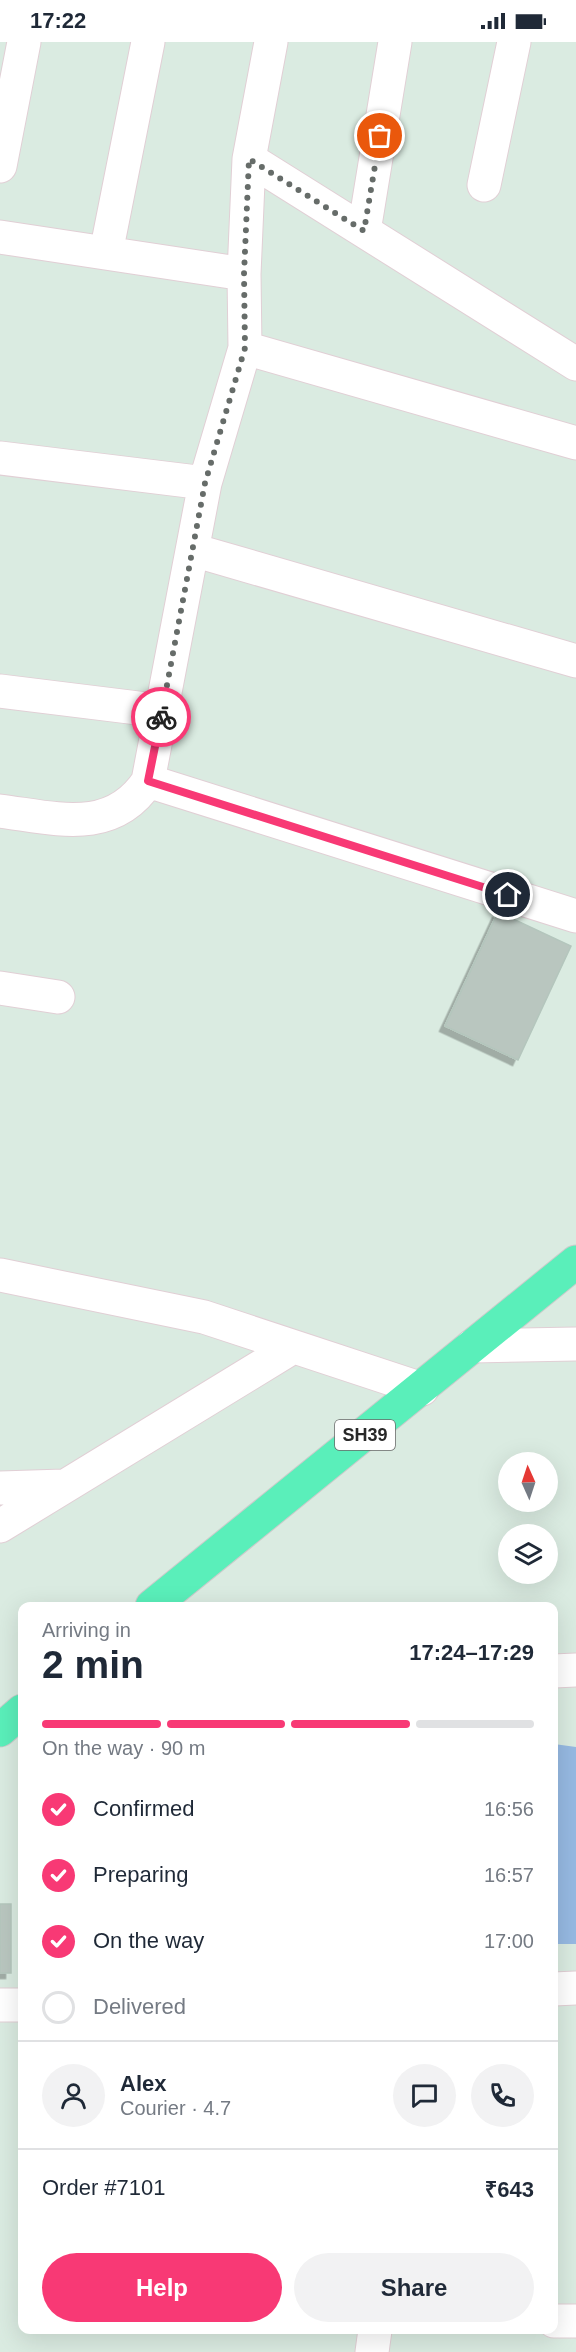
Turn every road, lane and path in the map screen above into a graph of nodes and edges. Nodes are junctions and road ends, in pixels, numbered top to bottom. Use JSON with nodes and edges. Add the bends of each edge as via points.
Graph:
{"nodes":[{"id":1,"x":24,"y":42,"type":"edge"},
{"id":2,"x":148,"y":42,"type":"edge"},
{"id":3,"x":271,"y":42,"type":"edge"},
{"id":4,"x":395,"y":42,"type":"edge"},
{"id":5,"x":514,"y":42,"type":"edge"},
{"id":6,"x":249,"y":159,"type":"junction"},
{"id":7,"x":0,"y":166,"type":"edge"},
{"id":8,"x":484,"y":185,"type":"dead end"},
{"id":9,"x":364,"y":231,"type":"junction"},
{"id":10,"x":0,"y":237,"type":"edge"},
{"id":11,"x":106,"y":253,"type":"junction"},
{"id":12,"x":244,"y":274,"type":"junction"},
{"id":13,"x":245,"y":348,"type":"junction"},
{"id":14,"x":576,"y":364,"type":"edge"},
{"id":15,"x":576,"y":443,"type":"edge"},
{"id":16,"x":0,"y":458,"type":"edge"},
{"id":17,"x":205,"y":483,"type":"junction"},
{"id":18,"x":193,"y":550,"type":"junction"},
{"id":19,"x":576,"y":661,"type":"edge"},
{"id":20,"x":0,"y":691,"type":"edge"},
{"id":21,"x":162,"y":711,"type":"junction"},
{"id":22,"x":148,"y":781,"type":"junction"},
{"id":23,"x":0,"y":811,"type":"edge"},
{"id":24,"x":576,"y":916,"type":"edge"},
{"id":25,"x":0,"y":988,"type":"edge"},
{"id":26,"x":58,"y":998,"type":"dead end"},
{"id":27,"x":576,"y":1262,"type":"edge"},
{"id":28,"x":0,"y":1275,"type":"edge"},
{"id":29,"x":576,"y":1344,"type":"edge"},
{"id":30,"x":472,"y":1346,"type":"junction"},
{"id":31,"x":293,"y":1347,"type":"junction"},
{"id":32,"x":422,"y":1389,"type":"junction"},
{"id":33,"x":69,"y":1486,"type":"junction"},
{"id":34,"x":0,"y":1488,"type":"edge"},
{"id":35,"x":0,"y":1526,"type":"edge"},
{"id":36,"x":157,"y":1602,"type":"edge"},
{"id":37,"x":576,"y":1670,"type":"edge"},
{"id":38,"x":558,"y":1671,"type":"edge"},
{"id":39,"x":18,"y":1715,"type":"edge"},
{"id":40,"x":0,"y":1731,"type":"edge"},
{"id":41,"x":576,"y":1988,"type":"edge"},
{"id":42,"x":558,"y":1989,"type":"edge"},
{"id":43,"x":0,"y":2005,"type":"edge"},
{"id":44,"x":18,"y":2005,"type":"edge"},
{"id":45,"x":558,"y":2321,"type":"edge"},
{"id":46,"x":576,"y":2321,"type":"edge"},
{"id":47,"x":374,"y":2334,"type":"edge"},
{"id":48,"x":372,"y":2352,"type":"edge"}],
"edges":[{"from":1,"to":7,"type":"street"},
{"from":2,"to":11,"type":"street"},
{"from":3,"to":6,"type":"street"},
{"from":4,"to":9,"type":"street"},
{"from":5,"to":8,"type":"street"},
{"from":6,"to":9,"type":"street"},
{"from":6,"to":12,"type":"street"},
{"from":9,"to":14,"type":"street"},
{"from":10,"to":11,"type":"street"},
{"from":11,"to":12,"type":"street"},
{"from":12,"to":13,"type":"street"},
{"from":13,"to":15,"type":"street"},
{"from":13,"to":17,"type":"street"},
{"from":16,"to":17,"type":"street"},
{"from":17,"to":18,"type":"street"},
{"from":18,"to":19,"type":"street"},
{"from":18,"to":21,"type":"street"},
{"from":20,"to":21,"type":"street"},
{"from":21,"to":22,"type":"street"},
{"from":22,"to":23,"type":"street","via":[[138,796],[110,816],[81,821]]},
{"from":22,"to":24,"type":"street"},
{"from":25,"to":26,"type":"street"},
{"from":27,"to":30,"type":"main road","number":"SH39"},
{"from":28,"to":31,"type":"street","via":[[204,1317]]},
{"from":29,"to":30,"type":"street"},
{"from":30,"to":32,"type":"main road","number":"SH39"},
{"from":31,"to":32,"type":"street"},
{"from":31,"to":33,"type":"street"},
{"from":32,"to":36,"type":"main road","number":"SH39"},
{"from":33,"to":34,"type":"street"},
{"from":33,"to":35,"type":"street"},
{"from":37,"to":38,"type":"street"},
{"from":39,"to":40,"type":"main road"},
{"from":41,"to":42,"type":"street"},
{"from":43,"to":44,"type":"street"},
{"from":45,"to":46,"type":"street"},
{"from":47,"to":48,"type":"street"}]}
